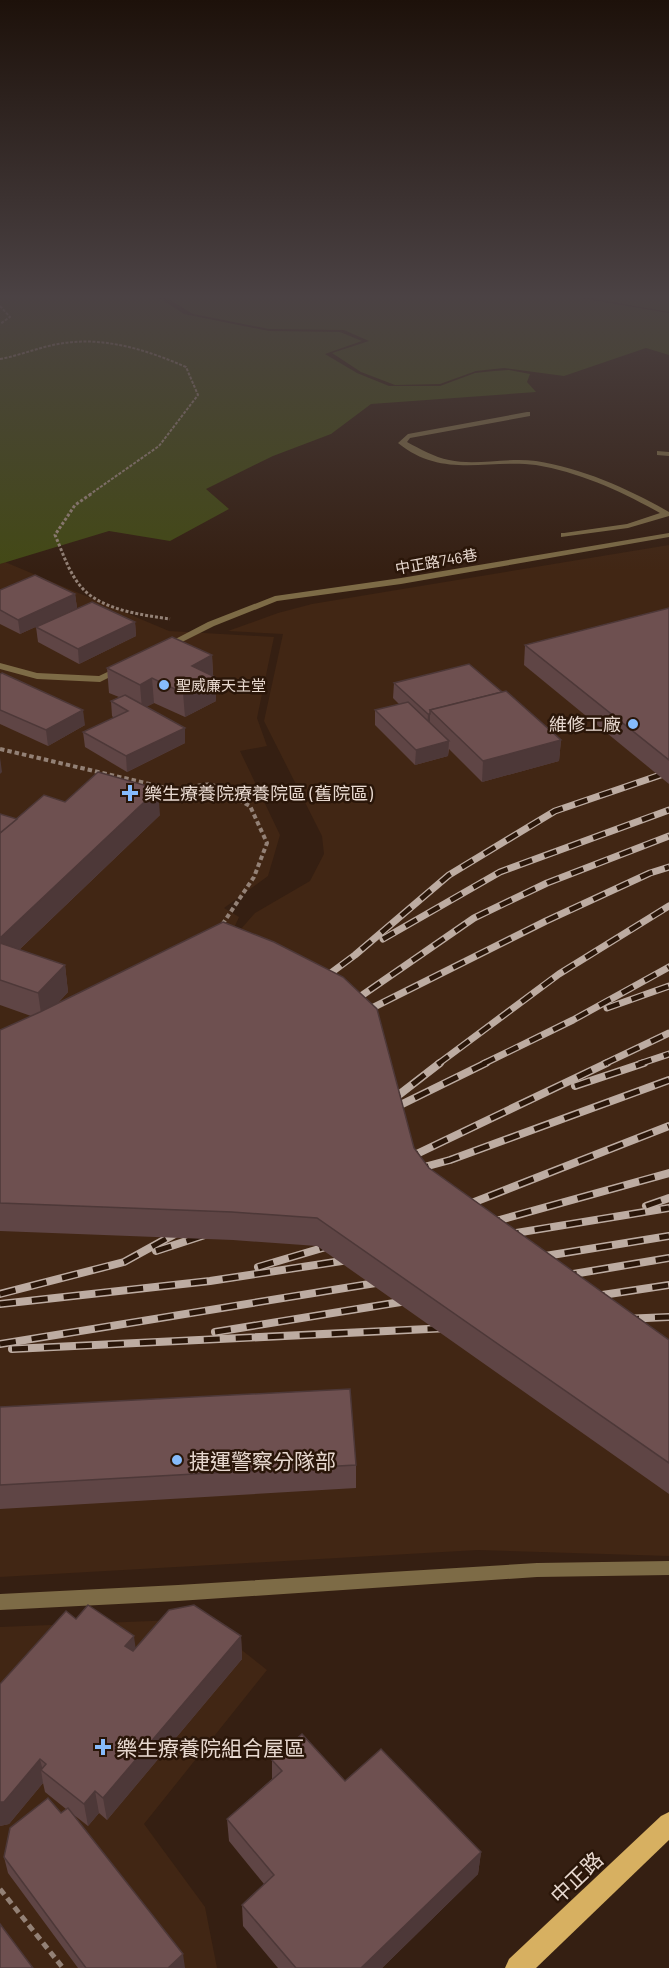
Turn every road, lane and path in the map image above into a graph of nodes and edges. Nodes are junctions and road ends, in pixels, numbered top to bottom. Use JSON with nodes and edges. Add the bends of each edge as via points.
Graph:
{"nodes":[{"id":1,"x":195,"y":387,"type":"edge"},
{"id":2,"x":527,"y":414,"type":"dead end"},
{"id":3,"x":660,"y":453,"type":"dead end"},
{"id":4,"x":669,"y":454,"type":"edge"},
{"id":5,"x":668,"y":515,"type":"edge"},
{"id":6,"x":564,"y":535,"type":"dead end"},
{"id":7,"x":669,"y":535,"type":"edge"},
{"id":8,"x":211,"y":624,"type":"junction"},
{"id":9,"x":162,"y":649,"type":"edge"},
{"id":10,"x":131,"y":664,"type":"edge"},
{"id":11,"x":0,"y":666,"type":"edge"},
{"id":12,"x":0,"y":749,"type":"edge"},
{"id":13,"x":217,"y":933,"type":"edge"},
{"id":14,"x":669,"y":1568,"type":"edge"},
{"id":15,"x":0,"y":1602,"type":"edge"},
{"id":16,"x":669,"y":1824,"type":"edge"},
{"id":17,"x":0,"y":1889,"type":"edge"},
{"id":18,"x":63,"y":1968,"type":"edge"},
{"id":19,"x":518,"y":1968,"type":"edge"}],
"edges":[{"from":1,"to":8,"type":"path","via":[[198,395],[159,446],[75,506],[55,535],[73,574],[90,595],[144,616]]},
{"from":2,"to":5,"type":"lane","via":[[408,436],[402,443],[455,464],[536,463],[586,478]]},
{"from":3,"to":4,"type":"lane"},
{"from":5,"to":6,"type":"lane","via":[[628,526]]},
{"from":7,"to":8,"type":"lane","name":"中正路746巷","via":[[401,581],[275,598]]},
{"from":8,"to":9,"type":"lane","name":"中正路746巷"},
{"from":10,"to":11,"type":"lane","via":[[100,679],[37,676]]},
{"from":12,"to":13,"type":"path","via":[[171,789],[211,784],[250,806],[267,843],[254,877]]},
{"from":14,"to":15,"type":"lane","via":[[537,1569]]},
{"from":16,"to":19,"type":"main road","name":"中正路"},
{"from":17,"to":18,"type":"path"}]}
